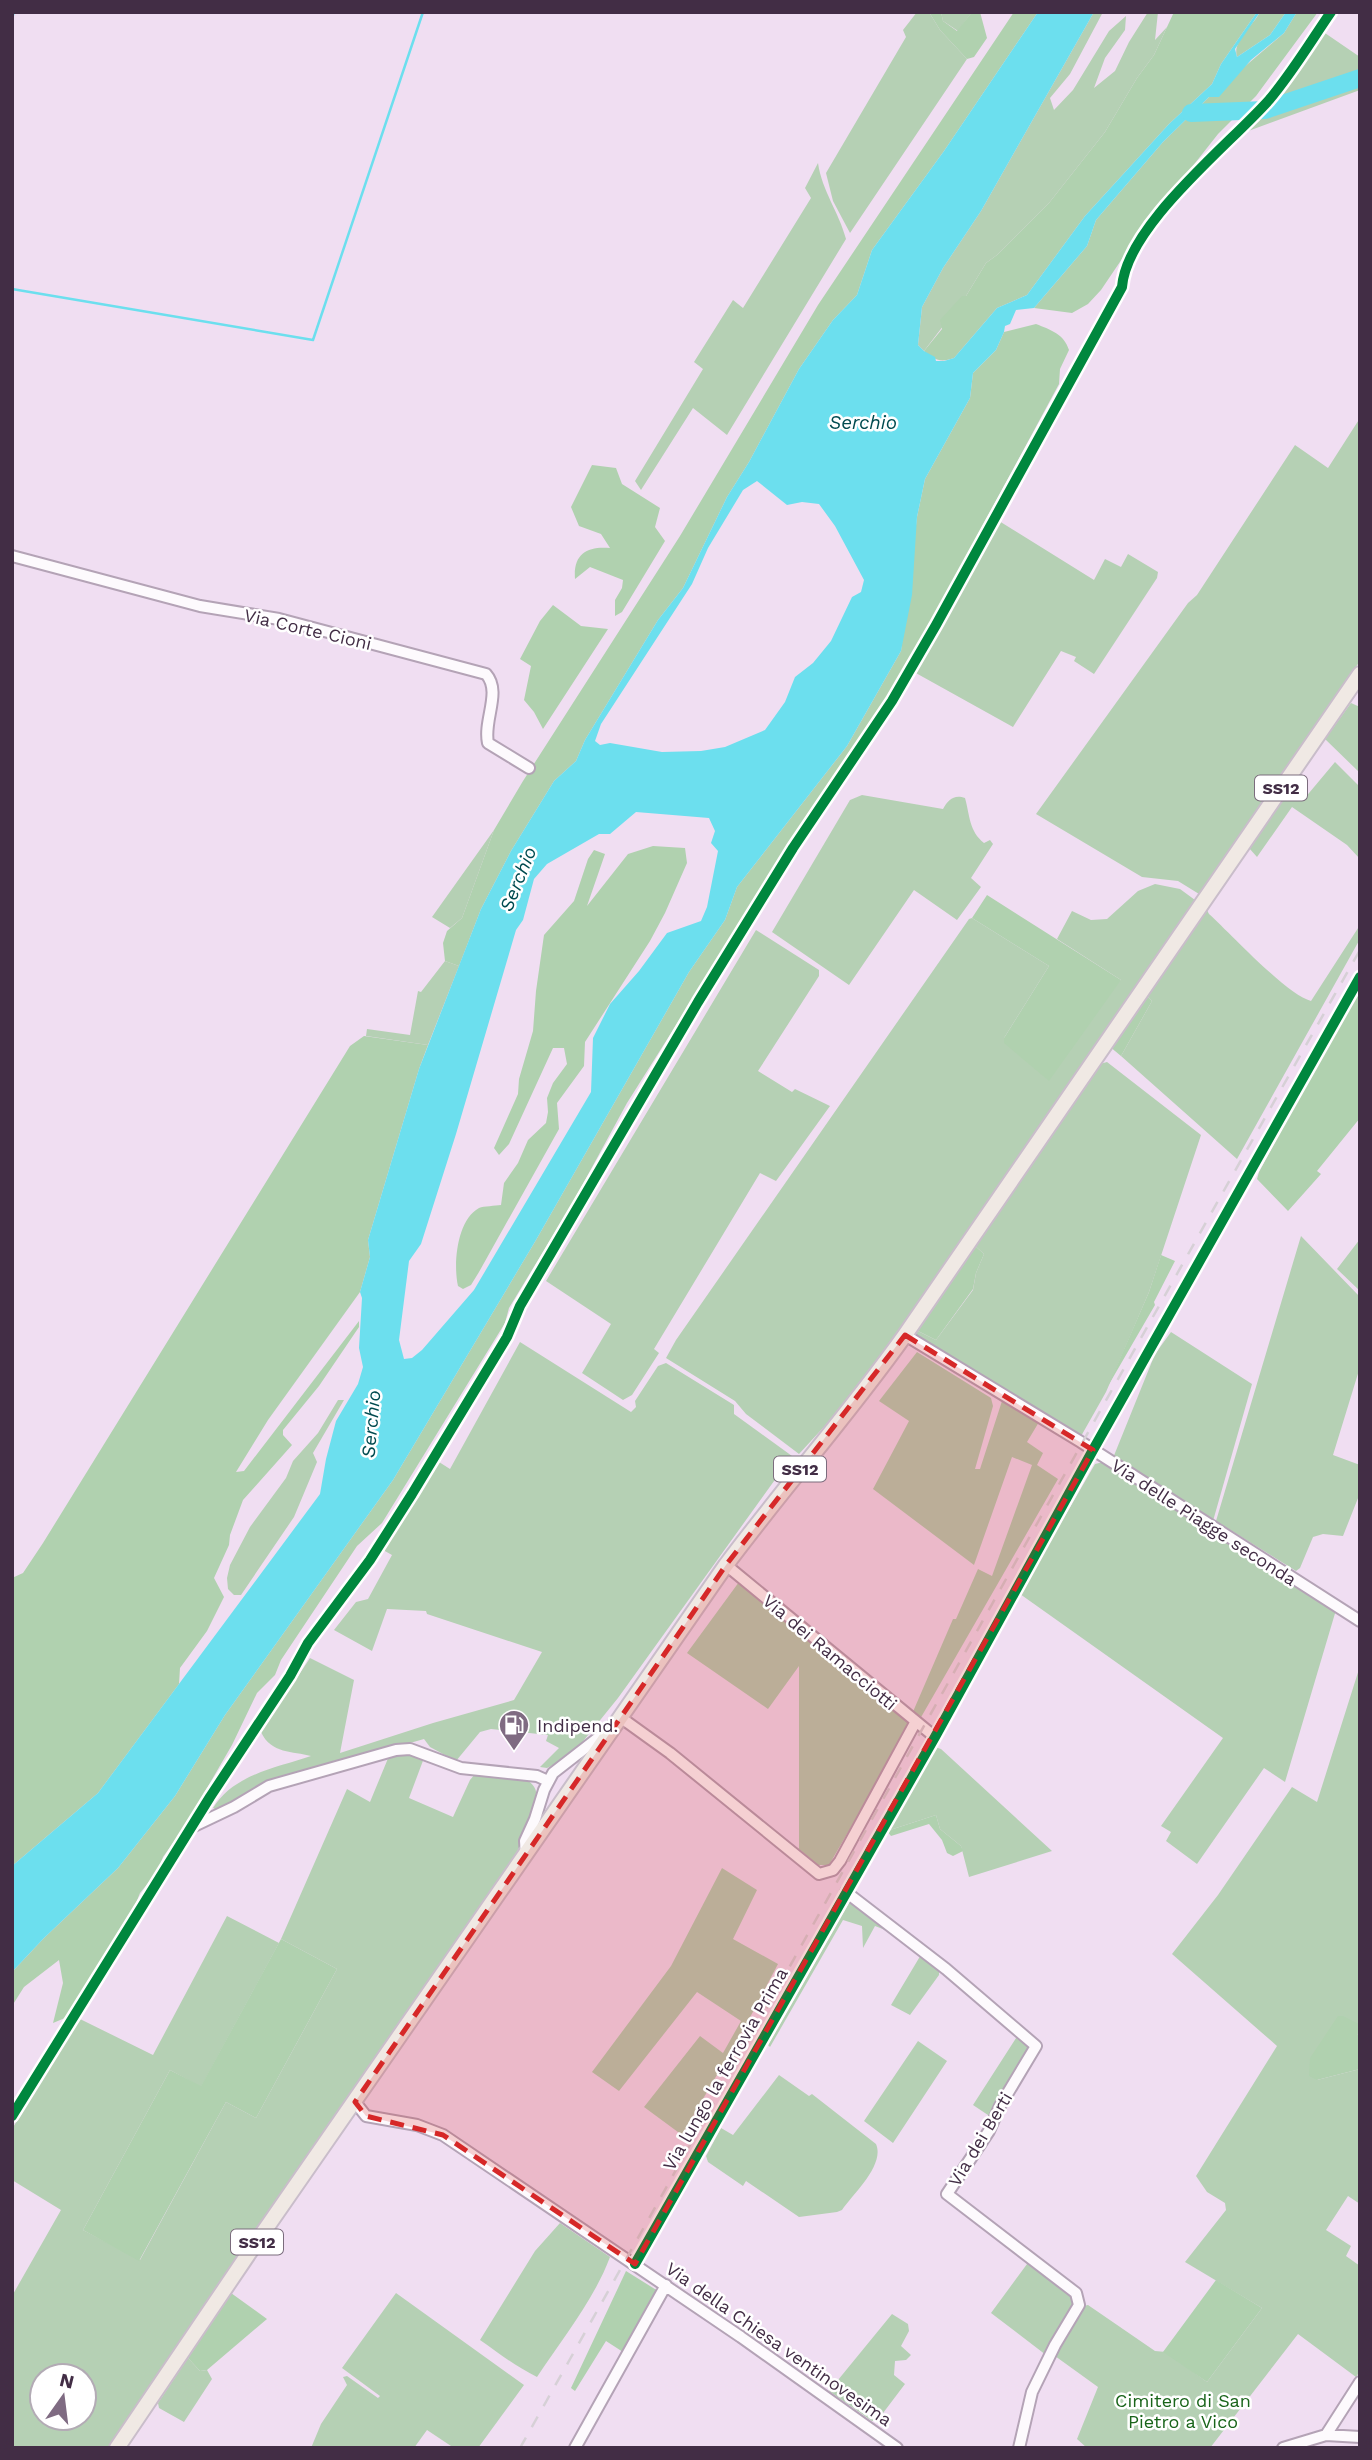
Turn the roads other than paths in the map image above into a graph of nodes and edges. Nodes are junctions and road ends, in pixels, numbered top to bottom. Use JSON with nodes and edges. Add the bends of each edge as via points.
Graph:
{"nodes":[{"id":1,"x":12,"y":556,"type":"edge"},
{"id":2,"x":1360,"y":674,"type":"edge"},
{"id":3,"x":529,"y":768,"type":"dead end"},
{"id":4,"x":1360,"y":977,"type":"edge"},
{"id":5,"x":905,"y":1335,"type":"junction"},
{"id":6,"x":1093,"y":1450,"type":"junction"},
{"id":7,"x":726,"y":1565,"type":"junction"},
{"id":8,"x":1360,"y":1621,"type":"edge"},
{"id":9,"x":617,"y":1720,"type":"junction"},
{"id":10,"x":915,"y":1723,"type":"junction"},
{"id":11,"x":935,"y":1737,"type":"junction"},
{"id":12,"x":548,"y":1781,"type":"junction"},
{"id":13,"x":192,"y":1827,"type":"dead end"},
{"id":14,"x":526,"y":1855,"type":"junction"},
{"id":15,"x":846,"y":1892,"type":"junction"},
{"id":16,"x":355,"y":2102,"type":"junction"},
{"id":17,"x":635,"y":2264,"type":"junction"},
{"id":18,"x":666,"y":2285,"type":"junction"},
{"id":19,"x":1360,"y":2382,"type":"edge"},
{"id":20,"x":1326,"y":2435,"type":"junction"},
{"id":21,"x":1360,"y":2437,"type":"edge"},
{"id":22,"x":117,"y":2448,"type":"edge"},
{"id":23,"x":575,"y":2448,"type":"edge"},
{"id":24,"x":897,"y":2448,"type":"edge"},
{"id":25,"x":1019,"y":2448,"type":"edge"},
{"id":26,"x":1283,"y":2448,"type":"edge"}],
"edges":[{"from":1,"to":3,"type":"street","name":"Via Corte Cioni","via":[[486,674],[493,690],[488,743]]},
{"from":2,"to":5,"type":"main road","number":"SS12"},
{"from":4,"to":6,"type":"street","name":"Via lungo la ferrovia Prima"},
{"from":5,"to":6,"type":"street","name":"Via delle Piagge seconda"},
{"from":5,"to":7,"type":"main road","number":"SS12"},
{"from":6,"to":8,"type":"street","name":"Via delle Piagge seconda"},
{"from":6,"to":11,"type":"street","name":"Via lungo la ferrovia Prima"},
{"from":7,"to":9,"type":"main road","number":"SS12"},
{"from":7,"to":10,"type":"street","name":"Via dei Ramacciotti"},
{"from":9,"to":10,"type":"street","via":[[670,1753],[819,1874],[833,1870],[840,1861]]},
{"from":9,"to":12,"type":"street"},
{"from":9,"to":14,"type":"main road","number":"SS12"},
{"from":10,"to":11,"type":"street","name":"Via dei Ramacciotti"},
{"from":11,"to":15,"type":"street","name":"Via lungo la ferrovia Prima"},
{"from":12,"to":13,"type":"street","via":[[461,1768],[410,1749],[396,1750],[269,1786]]},
{"from":12,"to":14,"type":"street","via":[[525,1842]]},
{"from":14,"to":16,"type":"main road","number":"SS12"},
{"from":15,"to":17,"type":"street","name":"Via lungo la ferrovia Prima"},
{"from":15,"to":25,"type":"street","name":"Via dei Berti","via":[[1036,2046],[989,2131],[947,2194],[1076,2293],[1079,2300],[1032,2392]]},
{"from":16,"to":17,"type":"street","name":"Via della Chiesa ventinovesima","via":[[366,2116],[443,2135]]},
{"from":16,"to":22,"type":"main road","number":"SS12"},
{"from":17,"to":18,"type":"street","name":"Via della Chiesa ventinovesima"},
{"from":18,"to":23,"type":"street"},
{"from":18,"to":24,"type":"street","name":"Via della Chiesa ventinovesima"},
{"from":19,"to":20,"type":"street"},
{"from":20,"to":21,"type":"street"},
{"from":20,"to":26,"type":"street"}]}
